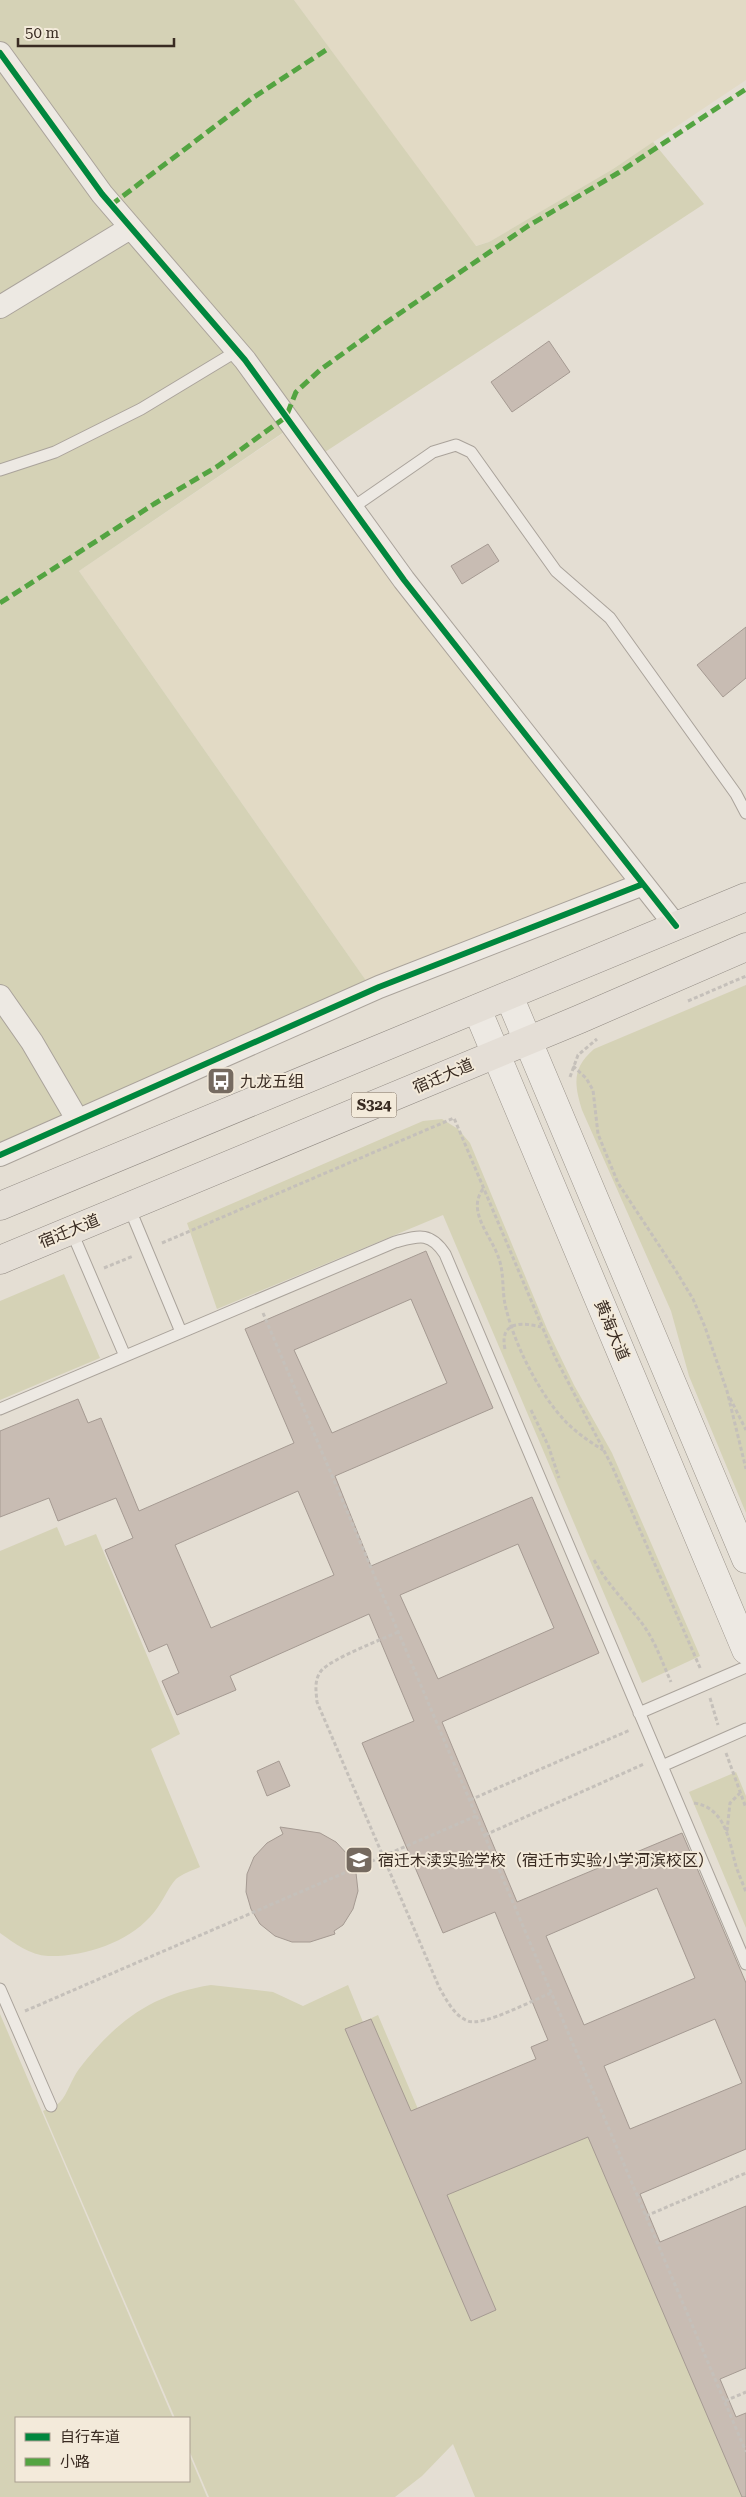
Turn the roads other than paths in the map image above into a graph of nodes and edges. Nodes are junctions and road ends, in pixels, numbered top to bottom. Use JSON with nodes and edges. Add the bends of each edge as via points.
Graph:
{"nodes":[{"id":1,"x":0,"y":53,"type":"edge"},
{"id":2,"x":130,"y":228,"type":"junction"},
{"id":3,"x":0,"y":307,"type":"edge"},
{"id":4,"x":237,"y":351,"type":"junction"},
{"id":5,"x":0,"y":470,"type":"edge"},
{"id":6,"x":352,"y":508,"type":"junction"},
{"id":7,"x":746,"y":813,"type":"edge"},
{"id":8,"x":643,"y":884,"type":"junction"},
{"id":9,"x":746,"y":897,"type":"edge"},
{"id":10,"x":676,"y":926,"type":"junction"},
{"id":11,"x":746,"y":947,"type":"edge"},
{"id":12,"x":0,"y":996,"type":"edge"},
{"id":13,"x":509,"y":996,"type":"junction"},
{"id":14,"x":477,"y":1009,"type":"junction"},
{"id":15,"x":528,"y":1041,"type":"junction"},
{"id":16,"x":496,"y":1054,"type":"junction"},
{"id":17,"x":77,"y":1119,"type":"junction"},
{"id":18,"x":0,"y":1155,"type":"edge"},
{"id":19,"x":0,"y":1206,"type":"edge"},
{"id":20,"x":128,"y":1207,"type":"junction"},
{"id":21,"x":71,"y":1230,"type":"junction"},
{"id":22,"x":0,"y":1260,"type":"edge"},
{"id":23,"x":181,"y":1332,"type":"junction"},
{"id":24,"x":124,"y":1356,"type":"junction"},
{"id":25,"x":0,"y":1409,"type":"edge"},
{"id":26,"x":746,"y":1559,"type":"edge"},
{"id":27,"x":746,"y":1650,"type":"edge"},
{"id":28,"x":746,"y":1667,"type":"edge"},
{"id":29,"x":642,"y":1718,"type":"junction"},
{"id":30,"x":746,"y":1729,"type":"edge"},
{"id":31,"x":660,"y":1762,"type":"junction"},
{"id":32,"x":746,"y":1964,"type":"edge"},
{"id":33,"x":0,"y":1988,"type":"edge"},
{"id":34,"x":51,"y":2106,"type":"dead end"}],
"edges":[{"from":1,"to":2,"type":"street"},
{"from":2,"to":3,"type":"street"},
{"from":2,"to":4,"type":"street"},
{"from":4,"to":5,"type":"lane","via":[[141,409],[55,452]]},
{"from":4,"to":6,"type":"street"},
{"from":6,"to":7,"type":"lane","via":[[433,452],[456,445],[471,452],[556,571],[610,618],[736,794]]},
{"from":6,"to":8,"type":"street","via":[[404,580]]},
{"from":8,"to":10,"type":"street"},
{"from":8,"to":17,"type":"street","via":[[379,987]]},
{"from":9,"to":10,"type":"main road"},
{"from":10,"to":13,"type":"main road"},
{"from":11,"to":15,"type":"main road","name":"宿迁大道","number":"S324"},
{"from":12,"to":17,"type":"street","via":[[32,1042]]},
{"from":13,"to":14,"type":"main road"},
{"from":13,"to":15,"type":"main road"},
{"from":14,"to":16,"type":"main road","name":"黄海大道"},
{"from":14,"to":19,"type":"main road"},
{"from":15,"to":16,"type":"main road","name":"宿迁大道","number":"S324"},
{"from":15,"to":26,"type":"main road"},
{"from":16,"to":20,"type":"main road","name":"宿迁大道","number":"S324"},
{"from":16,"to":27,"type":"main road","name":"黄海大道"},
{"from":17,"to":18,"type":"street"},
{"from":20,"to":21,"type":"main road","name":"宿迁大道","number":"S324"},
{"from":20,"to":23,"type":"lane"},
{"from":21,"to":22,"type":"main road","name":"宿迁大道","number":"S324"},
{"from":21,"to":24,"type":"lane"},
{"from":23,"to":24,"type":"lane"},
{"from":23,"to":29,"type":"lane","via":[[395,1242],[426,1236],[437,1242]]},
{"from":24,"to":25,"type":"lane"},
{"from":28,"to":29,"type":"lane","via":[[678,1697]]},
{"from":29,"to":31,"type":"lane"},
{"from":30,"to":31,"type":"lane"},
{"from":31,"to":32,"type":"lane"},
{"from":33,"to":34,"type":"lane"}]}
